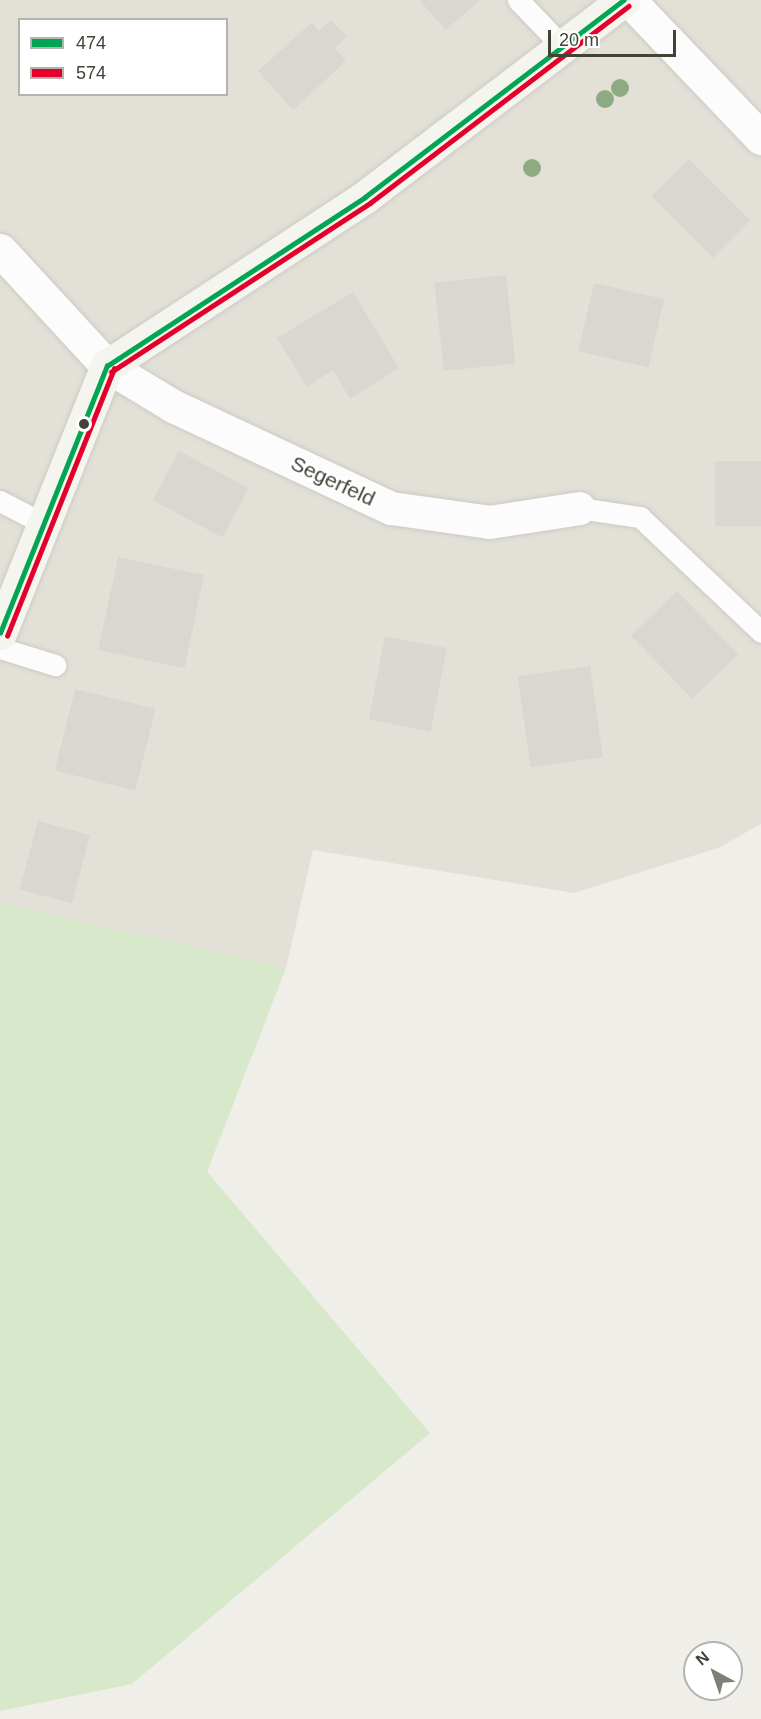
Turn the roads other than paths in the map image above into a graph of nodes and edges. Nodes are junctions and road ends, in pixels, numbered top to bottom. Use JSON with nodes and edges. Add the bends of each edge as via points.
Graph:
{"nodes":[{"id":1,"x":518,"y":0,"type":"edge"},
{"id":2,"x":624,"y":0,"type":"edge"},
{"id":3,"x":629,"y":0,"type":"edge"},
{"id":4,"x":563,"y":47,"type":"junction"},
{"id":5,"x":761,"y":138,"type":"edge"},
{"id":6,"x":0,"y":250,"type":"edge"},
{"id":7,"x":107,"y":366,"type":"junction"},
{"id":8,"x":0,"y":501,"type":"edge"},
{"id":9,"x":579,"y":508,"type":"joint"},
{"id":10,"x":42,"y":523,"type":"junction"},
{"id":11,"x":761,"y":632,"type":"edge"},
{"id":12,"x":0,"y":633,"type":"edge"},
{"id":13,"x":0,"y":648,"type":"edge"},
{"id":14,"x":55,"y":665,"type":"dead end"}],
"edges":[{"from":1,"to":4,"type":"lane"},
{"from":2,"to":4,"type":"street"},
{"from":3,"to":5,"type":"street"},
{"from":4,"to":7,"type":"street","via":[[365,198]]},
{"from":6,"to":7,"type":"street","name":"Segerfeld"},
{"from":7,"to":9,"type":"street","name":"Segerfeld","via":[[173,406],[392,508],[489,522]]},
{"from":7,"to":10,"type":"street"},
{"from":8,"to":10,"type":"lane"},
{"from":9,"to":11,"type":"lane","via":[[640,517]]},
{"from":10,"to":12,"type":"street"},
{"from":13,"to":14,"type":"lane"}]}
